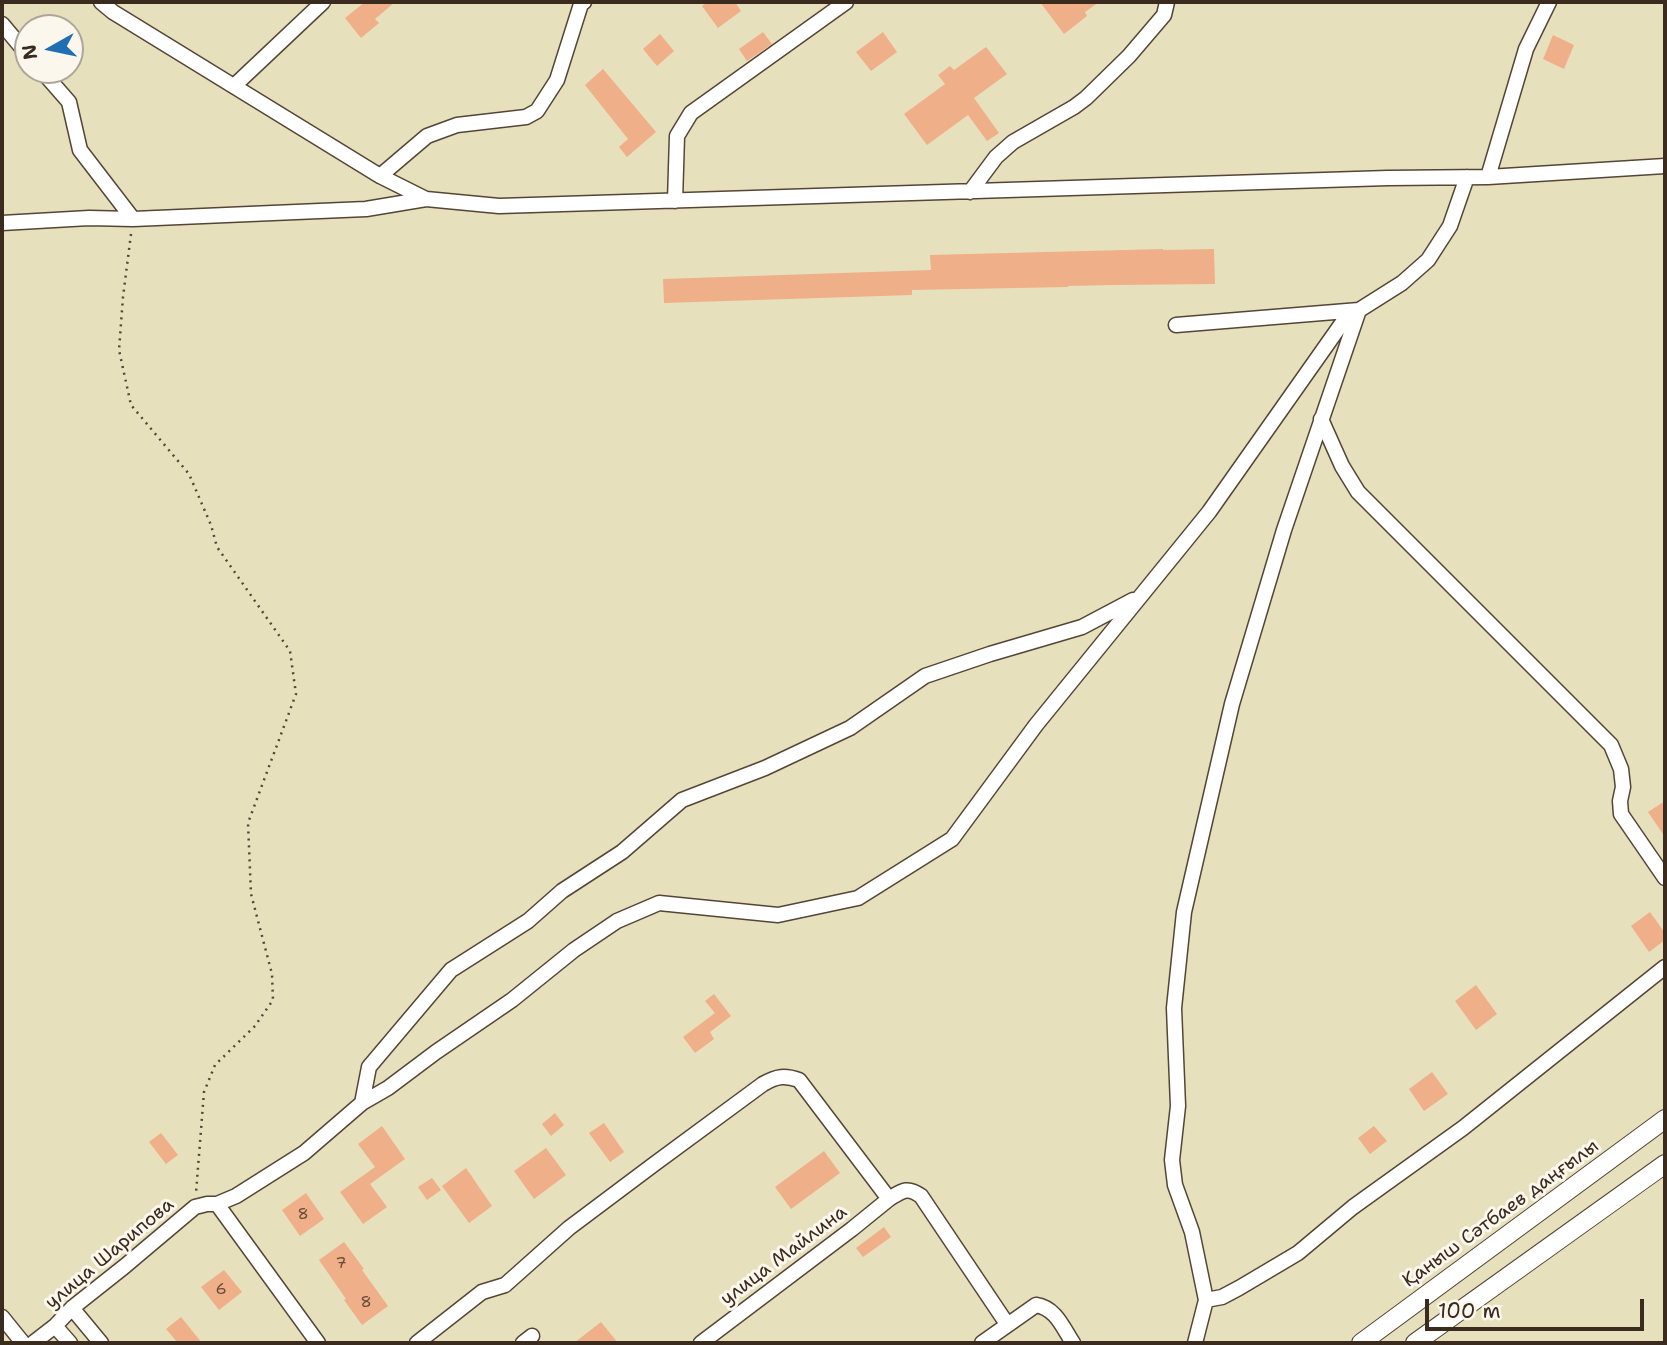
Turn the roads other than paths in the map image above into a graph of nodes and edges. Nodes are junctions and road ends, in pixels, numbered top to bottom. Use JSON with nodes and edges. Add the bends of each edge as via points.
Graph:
{"nodes":[{"id":1,"x":101,"y":2,"type":"edge"},
{"id":2,"x":323,"y":2,"type":"edge"},
{"id":3,"x":584,"y":2,"type":"edge"},
{"id":4,"x":846,"y":2,"type":"edge"},
{"id":5,"x":1167,"y":2,"type":"edge"},
{"id":6,"x":1549,"y":2,"type":"edge"},
{"id":7,"x":2,"y":24,"type":"edge"},
{"id":8,"x":14,"y":38,"type":"edge"},
{"id":9,"x":53,"y":84,"type":"edge"},
{"id":10,"x":234,"y":86,"type":"junction"},
{"id":11,"x":1665,"y":166,"type":"edge"},
{"id":12,"x":380,"y":176,"type":"junction"},
{"id":13,"x":1467,"y":177,"type":"junction"},
{"id":14,"x":1488,"y":177,"type":"junction"},
{"id":15,"x":970,"y":192,"type":"junction"},
{"id":16,"x":426,"y":199,"type":"junction"},
{"id":17,"x":676,"y":201,"type":"junction"},
{"id":18,"x":133,"y":219,"type":"junction"},
{"id":19,"x":2,"y":223,"type":"edge"},
{"id":20,"x":1359,"y":310,"type":"junction"},
{"id":21,"x":1176,"y":325,"type":"dead end"},
{"id":22,"x":1321,"y":419,"type":"junction"},
{"id":23,"x":1141,"y":596,"type":"junction"},
{"id":24,"x":1665,"y":878,"type":"edge"},
{"id":25,"x":1665,"y":967,"type":"edge"},
{"id":26,"x":362,"y":1103,"type":"junction"},
{"id":27,"x":1665,"y":1119,"type":"edge"},
{"id":28,"x":1665,"y":1164,"type":"edge"},
{"id":29,"x":889,"y":1199,"type":"junction"},
{"id":30,"x":217,"y":1204,"type":"junction"},
{"id":31,"x":1206,"y":1300,"type":"junction"},
{"id":32,"x":72,"y":1308,"type":"junction"},
{"id":33,"x":2,"y":1317,"type":"edge"},
{"id":34,"x":1007,"y":1324,"type":"junction"},
{"id":35,"x":55,"y":1326,"type":"junction"},
{"id":36,"x":23,"y":1343,"type":"edge"},
{"id":37,"x":33,"y":1343,"type":"edge"},
{"id":38,"x":70,"y":1343,"type":"edge"},
{"id":39,"x":101,"y":1343,"type":"edge"},
{"id":40,"x":318,"y":1343,"type":"edge"},
{"id":41,"x":417,"y":1343,"type":"edge"},
{"id":42,"x":701,"y":1343,"type":"edge"},
{"id":43,"x":982,"y":1343,"type":"edge"},
{"id":44,"x":1073,"y":1343,"type":"edge"},
{"id":45,"x":1195,"y":1343,"type":"edge"},
{"id":46,"x":1361,"y":1343,"type":"edge"},
{"id":47,"x":1415,"y":1343,"type":"edge"}],
"edges":[{"from":1,"to":10,"type":"street"},
{"from":2,"to":10,"type":"street"},
{"from":3,"to":12,"type":"street","via":[[557,80],[537,111],[526,117],[457,125],[427,136]]},
{"from":4,"to":17,"type":"street","via":[[691,113],[677,136]]},
{"from":5,"to":15,"type":"street","via":[[1164,15],[1129,56],[1074,107],[1013,142]]},
{"from":6,"to":14,"type":"street","via":[[1526,49]]},
{"from":7,"to":8,"type":"street"},
{"from":9,"to":18,"type":"street","via":[[69,103],[80,150]]},
{"from":10,"to":12,"type":"street"},
{"from":11,"to":14,"type":"street"},
{"from":12,"to":16,"type":"street"},
{"from":13,"to":14,"type":"street"},
{"from":13,"to":15,"type":"street"},
{"from":13,"to":20,"type":"street","name":"улица Шарипова","via":[[1450,226],[1427,260],[1402,283]]},
{"from":15,"to":17,"type":"street"},
{"from":16,"to":17,"type":"street","via":[[499,206]]},
{"from":16,"to":18,"type":"street","via":[[366,209]]},
{"from":18,"to":19,"type":"street"},
{"from":20,"to":21,"type":"street"},
{"from":20,"to":22,"type":"street"},
{"from":20,"to":23,"type":"street","name":"улица Шарипова","via":[[1345,319],[1209,512]]},
{"from":22,"to":24,"type":"street","via":[[1359,492],[1611,745],[1621,769],[1621,814]]},
{"from":22,"to":31,"type":"street","via":[[1232,704],[1184,912],[1174,1008],[1178,1106],[1172,1160]]},
{"from":23,"to":26,"type":"street","via":[[1082,627],[925,676],[850,728],[682,800],[622,852],[451,970],[369,1067]]},
{"from":23,"to":26,"type":"street","name":"улица Шарипова","via":[[1036,725],[952,839],[858,898],[778,915],[659,903],[617,921]]},
{"from":25,"to":31,"type":"street","via":[[1298,1253],[1222,1297]]},
{"from":26,"to":30,"type":"street","name":"улица Шарипова","via":[[304,1153]]},
{"from":27,"to":46,"type":"main road","name":"Қаныш Сәтбаев даңғылы"},
{"from":28,"to":47,"type":"main road"},
{"from":29,"to":34,"type":"street","via":[[902,1191],[921,1196]]},
{"from":29,"to":41,"type":"street","via":[[799,1080],[775,1077],[569,1228],[505,1285],[482,1292]]},
{"from":29,"to":42,"type":"street","name":"улица Майлина"},
{"from":30,"to":32,"type":"street","name":"улица Шарипова","via":[[195,1207]]},
{"from":30,"to":40,"type":"street"},
{"from":31,"to":45,"type":"street"},
{"from":32,"to":35,"type":"street","name":"улица Шарипова"},
{"from":32,"to":39,"type":"street"},
{"from":33,"to":36,"type":"street"},
{"from":34,"to":43,"type":"street"},
{"from":34,"to":44,"type":"street","via":[[1036,1305],[1045,1306]]},
{"from":35,"to":37,"type":"street","name":"улица Шарипова"},
{"from":35,"to":38,"type":"street"}]}
